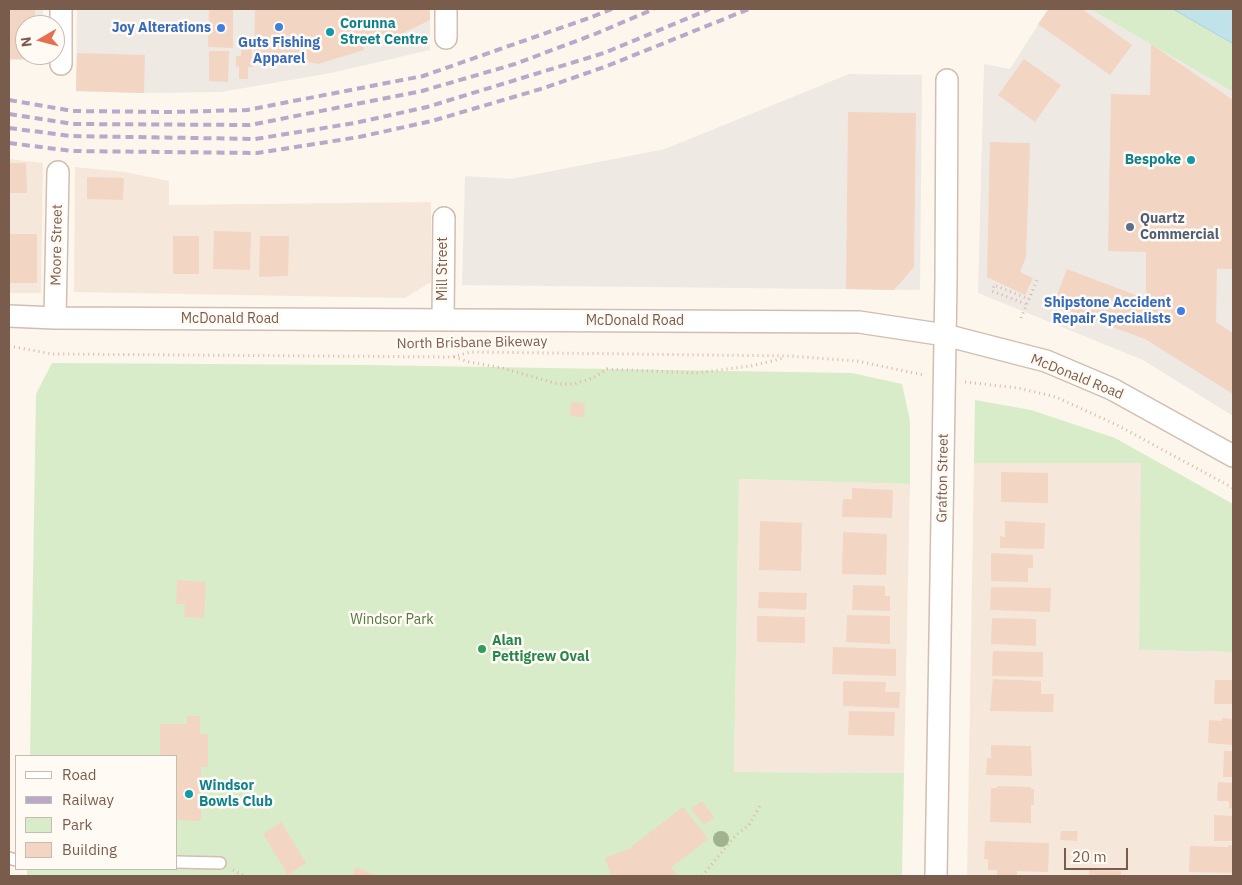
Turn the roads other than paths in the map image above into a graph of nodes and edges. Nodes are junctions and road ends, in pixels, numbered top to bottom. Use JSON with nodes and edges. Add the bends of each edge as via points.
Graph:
{"nodes":[{"id":1,"x":446,"y":9,"type":"edge"},
{"id":2,"x":446,"y":38,"type":"dead end"},
{"id":3,"x":947,"y":80,"type":"dead end"},
{"id":4,"x":58,"y":172,"type":"dead end"},
{"id":5,"x":444,"y":218,"type":"dead end"},
{"id":6,"x":9,"y":316,"type":"edge"},
{"id":7,"x":55,"y":318,"type":"junction"},
{"id":8,"x":443,"y":320,"type":"junction"},
{"id":9,"x":945,"y":335,"type":"junction"},
{"id":10,"x":1233,"y":456,"type":"edge"},
{"id":11,"x":178,"y":862,"type":"edge"},
{"id":12,"x":220,"y":863,"type":"dead end"},
{"id":13,"x":936,"y":876,"type":"edge"}],
"edges":[{"from":1,"to":2,"type":"street"},
{"from":3,"to":9,"type":"street","name":"Grafton Street"},
{"from":4,"to":7,"type":"street","name":"Moore Street"},
{"from":5,"to":8,"type":"street","name":"Mill Street"},
{"from":6,"to":7,"type":"street","name":"McDonald Road"},
{"from":7,"to":8,"type":"street","name":"McDonald Road"},
{"from":8,"to":9,"type":"street","name":"McDonald Road","via":[[859,322]]},
{"from":9,"to":10,"type":"street","name":"McDonald Road","via":[[1046,361],[1112,388]]},
{"from":9,"to":13,"type":"street","name":"Grafton Street"},
{"from":11,"to":12,"type":"lane"}]}
